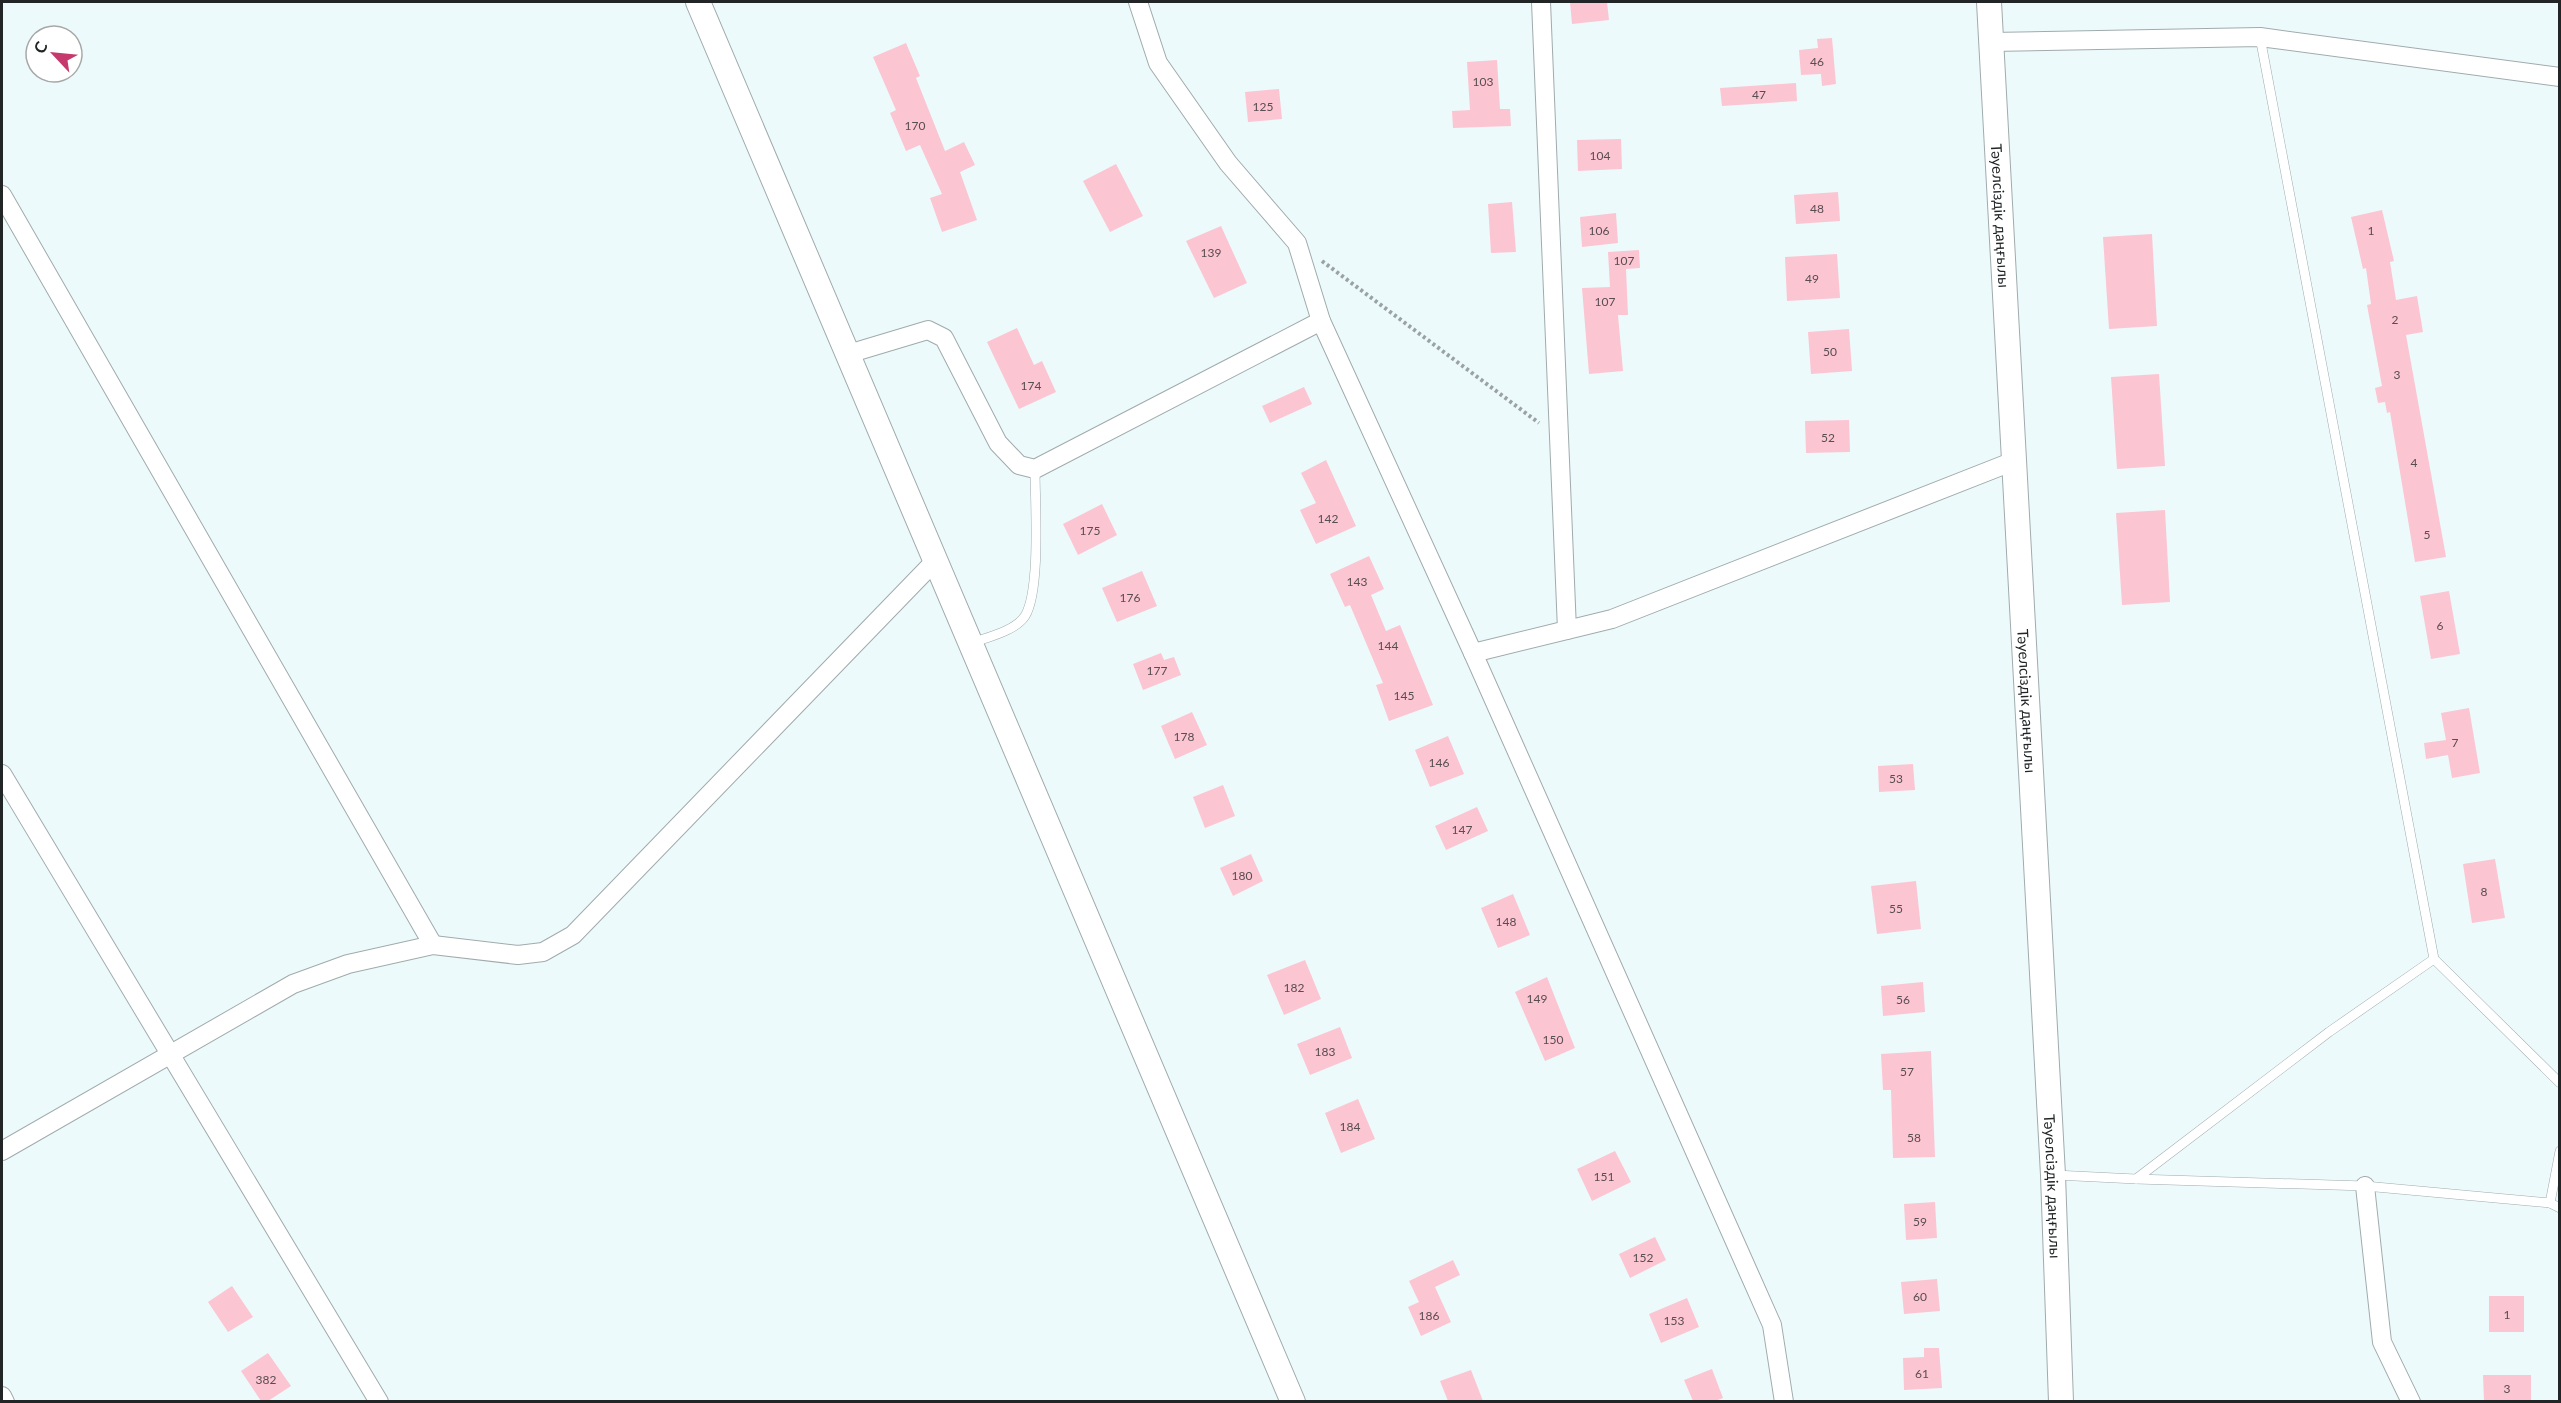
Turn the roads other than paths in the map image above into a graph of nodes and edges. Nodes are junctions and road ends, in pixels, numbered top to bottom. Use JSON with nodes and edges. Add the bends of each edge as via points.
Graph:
{"nodes":[{"id":1,"x":699,"y":2,"type":"edge"},
{"id":2,"x":1138,"y":2,"type":"edge"},
{"id":3,"x":1541,"y":2,"type":"edge"},
{"id":4,"x":1989,"y":2,"type":"edge"},
{"id":5,"x":2260,"y":37,"type":"junction"},
{"id":6,"x":1991,"y":42,"type":"junction"},
{"id":7,"x":2559,"y":77,"type":"edge"},
{"id":8,"x":2,"y":195,"type":"edge"},
{"id":9,"x":1321,"y":321,"type":"junction"},
{"id":10,"x":848,"y":354,"type":"junction"},
{"id":11,"x":2013,"y":461,"type":"junction"},
{"id":12,"x":1035,"y":469,"type":"junction"},
{"id":13,"x":936,"y":560,"type":"junction"},
{"id":14,"x":1567,"y":630,"type":"junction"},
{"id":15,"x":971,"y":643,"type":"junction"},
{"id":16,"x":1473,"y":653,"type":"junction"},
{"id":17,"x":2,"y":774,"type":"edge"},
{"id":18,"x":433,"y":945,"type":"junction"},
{"id":19,"x":2434,"y":959,"type":"junction"},
{"id":20,"x":171,"y":1053,"type":"junction"},
{"id":21,"x":2559,"y":1083,"type":"edge"},
{"id":22,"x":2,"y":1151,"type":"edge"},
{"id":23,"x":2559,"y":1151,"type":"edge"},
{"id":24,"x":2053,"y":1175,"type":"junction"},
{"id":25,"x":2136,"y":1179,"type":"junction"},
{"id":26,"x":2365,"y":1186,"type":"junction"},
{"id":27,"x":2550,"y":1203,"type":"junction"},
{"id":28,"x":2559,"y":1208,"type":"edge"},
{"id":29,"x":2,"y":1396,"type":"edge"},
{"id":30,"x":5,"y":1401,"type":"edge"},
{"id":31,"x":379,"y":1401,"type":"edge"},
{"id":32,"x":1293,"y":1401,"type":"edge"},
{"id":33,"x":1784,"y":1401,"type":"edge"},
{"id":34,"x":2061,"y":1401,"type":"edge"},
{"id":35,"x":2411,"y":1401,"type":"edge"}],
"edges":[{"from":1,"to":10,"type":"main road"},
{"from":2,"to":9,"type":"street","via":[[1158,63],[1228,163],[1297,243]]},
{"from":3,"to":14,"type":"street"},
{"from":4,"to":6,"type":"main road","name":"Тәуелсіздік даңғылы"},
{"from":5,"to":6,"type":"street"},
{"from":5,"to":7,"type":"street"},
{"from":5,"to":19,"type":"lane"},
{"from":6,"to":11,"type":"main road","name":"Тәуелсіздік даңғылы"},
{"from":8,"to":18,"type":"street"},
{"from":9,"to":12,"type":"street"},
{"from":9,"to":16,"type":"street"},
{"from":10,"to":12,"type":"street","via":[[928,330],[944,338],[998,443],[1019,465]]},
{"from":10,"to":13,"type":"main road"},
{"from":11,"to":14,"type":"street","via":[[1612,619]]},
{"from":11,"to":24,"type":"main road","name":"Тәуелсіздік даңғылы"},
{"from":12,"to":15,"type":"lane","via":[[1035,574],[1025,616],[1006,630]]},
{"from":13,"to":15,"type":"main road"},
{"from":13,"to":18,"type":"street","via":[[573,935],[543,952],[518,955]]},
{"from":14,"to":16,"type":"street"},
{"from":15,"to":32,"type":"main road"},
{"from":16,"to":33,"type":"street","via":[[1772,1325]]},
{"from":17,"to":20,"type":"street"},
{"from":18,"to":20,"type":"street","via":[[348,964],[293,984]]},
{"from":19,"to":21,"type":"lane"},
{"from":19,"to":25,"type":"lane","via":[[2329,1032]]},
{"from":20,"to":22,"type":"street"},
{"from":20,"to":31,"type":"street"},
{"from":23,"to":27,"type":"lane"},
{"from":24,"to":25,"type":"lane"},
{"from":24,"to":34,"type":"main road","name":"Тәуелсіздік даңғылы"},
{"from":25,"to":26,"type":"lane"},
{"from":26,"to":27,"type":"lane"},
{"from":26,"to":35,"type":"street","via":[[2382,1342]]},
{"from":27,"to":28,"type":"lane"},
{"from":29,"to":30,"type":"street"}]}
